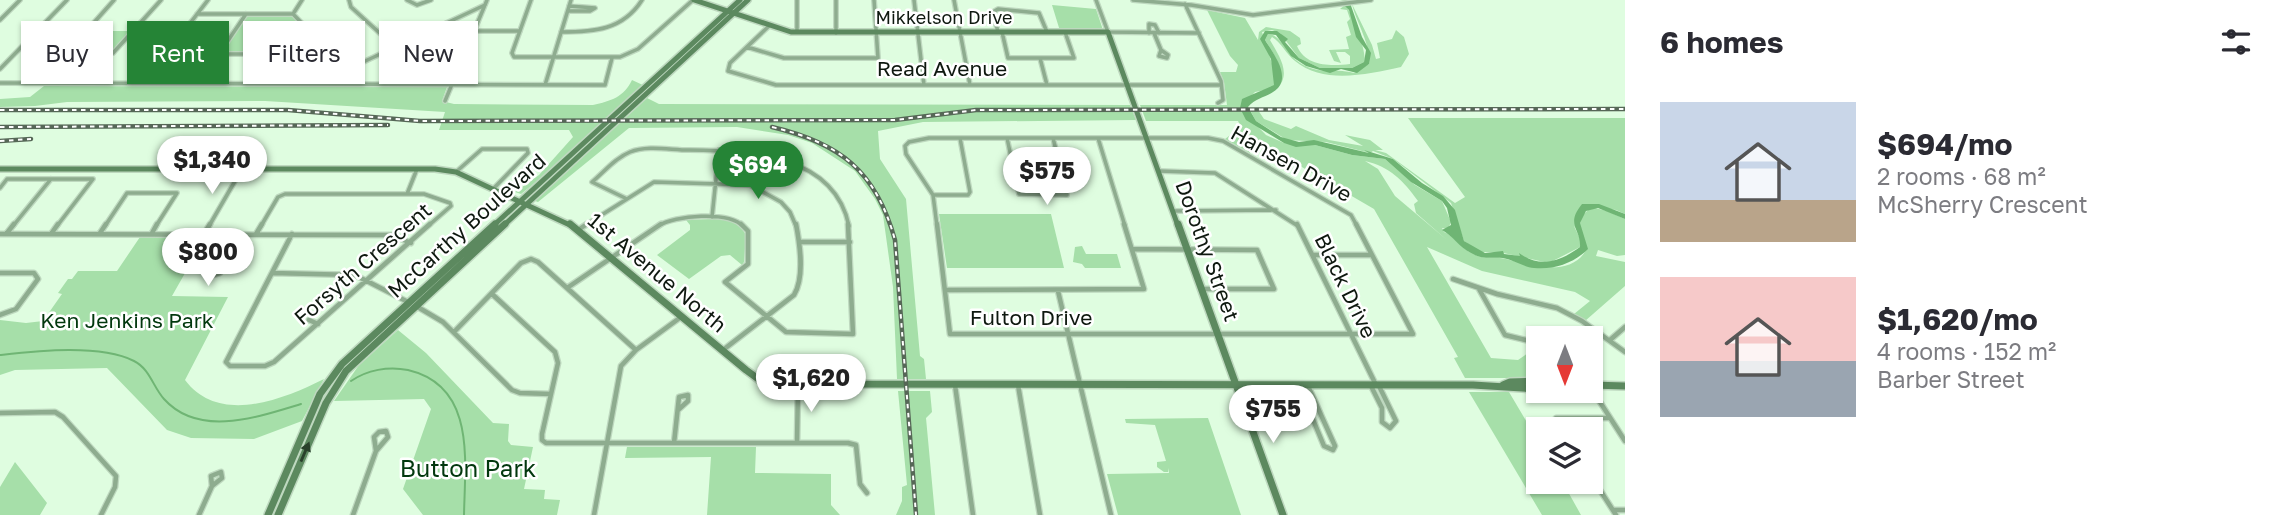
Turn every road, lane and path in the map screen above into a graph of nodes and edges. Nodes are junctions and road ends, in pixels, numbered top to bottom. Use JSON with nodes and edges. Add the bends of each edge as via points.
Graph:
{"nodes":[{"id":1,"x":20,"y":0,"type":"edge"},
{"id":2,"x":67,"y":0,"type":"edge"},
{"id":3,"x":114,"y":0,"type":"edge"},
{"id":4,"x":160,"y":0,"type":"edge"},
{"id":5,"x":208,"y":0,"type":"edge"},
{"id":6,"x":302,"y":0,"type":"edge"},
{"id":7,"x":349,"y":0,"type":"edge"},
{"id":8,"x":407,"y":0,"type":"edge"},
{"id":9,"x":431,"y":0,"type":"edge"},
{"id":10,"x":531,"y":0,"type":"edge"},
{"id":11,"x":571,"y":0,"type":"edge"},
{"id":12,"x":642,"y":0,"type":"edge"},
{"id":13,"x":694,"y":0,"type":"edge"},
{"id":14,"x":740,"y":0,"type":"edge"},
{"id":15,"x":748,"y":0,"type":"edge"},
{"id":16,"x":797,"y":0,"type":"edge"},
{"id":17,"x":836,"y":0,"type":"edge"},
{"id":18,"x":874,"y":0,"type":"edge"},
{"id":19,"x":914,"y":0,"type":"edge"},
{"id":20,"x":954,"y":0,"type":"edge"},
{"id":21,"x":1097,"y":0,"type":"edge"},
{"id":22,"x":1133,"y":0,"type":"edge"},
{"id":23,"x":1371,"y":0,"type":"edge"},
{"id":24,"x":486,"y":3,"type":"edge"},
{"id":25,"x":1185,"y":4,"type":"junction"},
{"id":26,"x":569,"y":6,"type":"junction"},
{"id":27,"x":568,"y":11,"type":"junction"},
{"id":28,"x":731,"y":12,"type":"junction"},
{"id":29,"x":197,"y":14,"type":"junction"},
{"id":30,"x":246,"y":14,"type":"junction"},
{"id":31,"x":293,"y":14,"type":"junction"},
{"id":32,"x":0,"y":19,"type":"edge"},
{"id":33,"x":95,"y":21,"type":"edge"},
{"id":34,"x":143,"y":21,"type":"edge"},
{"id":35,"x":192,"y":21,"type":"edge"},
{"id":36,"x":449,"y":21,"type":"edge"},
{"id":37,"x":478,"y":23,"type":"edge"},
{"id":38,"x":769,"y":26,"type":"junction"},
{"id":39,"x":478,"y":31,"type":"edge"},
{"id":40,"x":520,"y":31,"type":"junction"},
{"id":41,"x":379,"y":32,"type":"edge"},
{"id":42,"x":561,"y":32,"type":"junction"},
{"id":43,"x":797,"y":32,"type":"junction"},
{"id":44,"x":918,"y":32,"type":"junction"},
{"id":45,"x":960,"y":32,"type":"junction"},
{"id":46,"x":1000,"y":32,"type":"junction"},
{"id":47,"x":1047,"y":32,"type":"junction"},
{"id":48,"x":1065,"y":32,"type":"junction"},
{"id":49,"x":1108,"y":32,"type":"junction"},
{"id":50,"x":836,"y":33,"type":"junction"},
{"id":51,"x":876,"y":33,"type":"junction"},
{"id":52,"x":1154,"y":33,"type":"junction"},
{"id":53,"x":1199,"y":33,"type":"junction"},
{"id":54,"x":127,"y":39,"type":"edge"},
{"id":55,"x":747,"y":47,"type":"junction"},
{"id":56,"x":1161,"y":50,"type":"dead end"},
{"id":57,"x":113,"y":53,"type":"edge"},
{"id":58,"x":553,"y":58,"type":"junction"},
{"id":59,"x":612,"y":58,"type":"junction"},
{"id":60,"x":1040,"y":58,"type":"junction"},
{"id":61,"x":0,"y":69,"type":"edge"},
{"id":62,"x":0,"y":83,"type":"edge"},
{"id":63,"x":21,"y":83,"type":"edge"},
{"id":64,"x":453,"y":84,"type":"edge"},
{"id":65,"x":478,"y":84,"type":"edge"},
{"id":66,"x":545,"y":85,"type":"junction"},
{"id":67,"x":924,"y":85,"type":"junction"},
{"id":68,"x":970,"y":85,"type":"junction"},
{"id":69,"x":1047,"y":85,"type":"junction"},
{"id":70,"x":1127,"y":85,"type":"junction"},
{"id":71,"x":1222,"y":85,"type":"junction"},
{"id":72,"x":445,"y":102,"type":"dead end"},
{"id":73,"x":1218,"y":103,"type":"dead end"},
{"id":74,"x":960,"y":138,"type":"junction"},
{"id":75,"x":1007,"y":138,"type":"junction"},
{"id":76,"x":1053,"y":138,"type":"junction"},
{"id":77,"x":1098,"y":138,"type":"junction"},
{"id":78,"x":1147,"y":138,"type":"junction"},
{"id":79,"x":719,"y":150,"type":"junction"},
{"id":80,"x":0,"y":169,"type":"edge"},
{"id":81,"x":242,"y":169,"type":"junction"},
{"id":82,"x":417,"y":169,"type":"junction"},
{"id":83,"x":1159,"y":171,"type":"junction"},
{"id":84,"x":456,"y":172,"type":"junction"},
{"id":85,"x":51,"y":178,"type":"junction"},
{"id":86,"x":715,"y":182,"type":"junction"},
{"id":87,"x":0,"y":188,"type":"edge"},
{"id":88,"x":494,"y":188,"type":"junction"},
{"id":89,"x":407,"y":194,"type":"junction"},
{"id":90,"x":933,"y":195,"type":"junction"},
{"id":91,"x":625,"y":198,"type":"junction"},
{"id":92,"x":524,"y":201,"type":"junction"},
{"id":93,"x":1277,"y":210,"type":"junction"},
{"id":94,"x":1173,"y":211,"type":"junction"},
{"id":95,"x":712,"y":217,"type":"junction"},
{"id":96,"x":578,"y":230,"type":"junction"},
{"id":97,"x":3,"y":234,"type":"edge"},
{"id":98,"x":51,"y":234,"type":"junction"},
{"id":99,"x":100,"y":234,"type":"junction"},
{"id":100,"x":151,"y":234,"type":"junction"},
{"id":101,"x":204,"y":234,"type":"junction"},
{"id":102,"x":236,"y":234,"type":"junction"},
{"id":103,"x":256,"y":234,"type":"junction"},
{"id":104,"x":292,"y":234,"type":"junction"},
{"id":105,"x":800,"y":242,"type":"junction"},
{"id":106,"x":850,"y":242,"type":"junction"},
{"id":107,"x":411,"y":243,"type":"junction"},
{"id":108,"x":1132,"y":249,"type":"junction"},
{"id":109,"x":1187,"y":249,"type":"junction"},
{"id":110,"x":1314,"y":255,"type":"junction"},
{"id":111,"x":1371,"y":255,"type":"junction"},
{"id":112,"x":612,"y":257,"type":"junction"},
{"id":113,"x":220,"y":262,"type":"dead end"},
{"id":114,"x":0,"y":273,"type":"edge"},
{"id":115,"x":272,"y":273,"type":"junction"},
{"id":116,"x":1454,"y":279,"type":"dead end"},
{"id":117,"x":367,"y":281,"type":"junction"},
{"id":118,"x":567,"y":288,"type":"junction"},
{"id":119,"x":1479,"y":288,"type":"junction"},
{"id":120,"x":1201,"y":289,"type":"junction"},
{"id":121,"x":945,"y":290,"type":"junction"},
{"id":122,"x":1059,"y":290,"type":"junction"},
{"id":123,"x":492,"y":294,"type":"junction"},
{"id":124,"x":411,"y":304,"type":"junction"},
{"id":125,"x":0,"y":315,"type":"edge"},
{"id":126,"x":681,"y":316,"type":"junction"},
{"id":127,"x":766,"y":317,"type":"junction"},
{"id":128,"x":309,"y":320,"type":"dead end"},
{"id":129,"x":318,"y":324,"type":"junction"},
{"id":130,"x":1625,"y":327,"type":"edge"},
{"id":131,"x":454,"y":332,"type":"junction"},
{"id":132,"x":1352,"y":333,"type":"junction"},
{"id":133,"x":1069,"y":334,"type":"junction"},
{"id":134,"x":1218,"y":334,"type":"junction"},
{"id":135,"x":1526,"y":340,"type":"edge"},
{"id":136,"x":1610,"y":340,"type":"junction"},
{"id":137,"x":636,"y":350,"type":"junction"},
{"id":138,"x":723,"y":350,"type":"junction"},
{"id":139,"x":1625,"y":352,"type":"edge"},
{"id":140,"x":1526,"y":381,"type":"edge"},
{"id":141,"x":798,"y":385,"type":"junction"},
{"id":142,"x":955,"y":385,"type":"junction"},
{"id":143,"x":1018,"y":385,"type":"junction"},
{"id":144,"x":1081,"y":385,"type":"junction"},
{"id":145,"x":1236,"y":385,"type":"junction"},
{"id":146,"x":1501,"y":385,"type":"junction"},
{"id":147,"x":1303,"y":386,"type":"junction"},
{"id":148,"x":1376,"y":386,"type":"junction"},
{"id":149,"x":1625,"y":386,"type":"edge"},
{"id":150,"x":1526,"y":387,"type":"edge"},
{"id":151,"x":1603,"y":387,"type":"edge"},
{"id":152,"x":551,"y":394,"type":"junction"},
{"id":153,"x":1601,"y":403,"type":"edge"},
{"id":154,"x":678,"y":410,"type":"dead end"},
{"id":155,"x":0,"y":413,"type":"edge"},
{"id":156,"x":1603,"y":418,"type":"edge"},
{"id":157,"x":1610,"y":418,"type":"junction"},
{"id":158,"x":1625,"y":441,"type":"edge"},
{"id":159,"x":606,"y":443,"type":"junction"},
{"id":160,"x":674,"y":443,"type":"junction"},
{"id":161,"x":797,"y":443,"type":"junction"},
{"id":162,"x":376,"y":451,"type":"dead end"},
{"id":163,"x":212,"y":486,"type":"dead end"},
{"id":164,"x":867,"y":493,"type":"dead end"},
{"id":165,"x":1602,"y":494,"type":"edge"},
{"id":166,"x":1625,"y":510,"type":"edge"},
{"id":167,"x":1614,"y":513,"type":"edge"},
{"id":168,"x":101,"y":515,"type":"edge"},
{"id":169,"x":199,"y":515,"type":"edge"},
{"id":170,"x":268,"y":515,"type":"edge"},
{"id":171,"x":278,"y":515,"type":"edge"},
{"id":172,"x":353,"y":515,"type":"edge"},
{"id":173,"x":594,"y":515,"type":"edge"},
{"id":174,"x":972,"y":515,"type":"edge"},
{"id":175,"x":1040,"y":515,"type":"edge"},
{"id":176,"x":1111,"y":515,"type":"edge"},
{"id":177,"x":1283,"y":515,"type":"edge"}],
"edges":[{"from":1,"to":32,"type":"street"},
{"from":2,"to":61,"type":"street"},
{"from":3,"to":33,"type":"street"},
{"from":4,"to":34,"type":"street"},
{"from":5,"to":29,"type":"street"},
{"from":6,"to":31,"type":"street"},
{"from":7,"to":41,"type":"street"},
{"from":8,"to":9,"type":"street","via":[[417,5]]},
{"from":10,"to":40,"type":"street"},
{"from":11,"to":26,"type":"street"},
{"from":12,"to":42,"type":"street","via":[[606,31]]},
{"from":13,"to":28,"type":"street","name":"Mikkelson Drive"},
{"from":13,"to":59,"type":"street","via":[[631,54]]},
{"from":14,"to":28,"type":"street","name":"McCarthy Boulevard"},
{"from":15,"to":28,"type":"street","name":"McCarthy Boulevard"},
{"from":16,"to":43,"type":"street"},
{"from":17,"to":50,"type":"street"},
{"from":18,"to":51,"type":"street"},
{"from":19,"to":44,"type":"street"},
{"from":20,"to":45,"type":"street"},
{"from":21,"to":49,"type":"street","name":"Dorothy Street"},
{"from":22,"to":25,"type":"street"},
{"from":23,"to":25,"type":"street","via":[[1253,15]]},
{"from":24,"to":36,"type":"street"},
{"from":24,"to":37,"type":"street"},
{"from":25,"to":53,"type":"street"},
{"from":26,"to":27,"type":"street"},
{"from":26,"to":27,"type":"street","via":[[595,8]]},
{"from":27,"to":42,"type":"street"},
{"from":28,"to":38,"type":"street","name":"Mikkelson Drive"},
{"from":28,"to":92,"type":"street","name":"McCarthy Boulevard"},
{"from":29,"to":30,"type":"street"},
{"from":29,"to":35,"type":"street"},
{"from":30,"to":31,"type":"street"},
{"from":30,"to":31,"type":"street","via":[[219,54],[300,54],[321,48]]},
{"from":38,"to":43,"type":"street","name":"Mikkelson Drive"},
{"from":38,"to":55,"type":"street","name":"Read Avenue"},
{"from":39,"to":40,"type":"street"},
{"from":40,"to":58,"type":"street","via":[[514,57]]},
{"from":42,"to":58,"type":"street"},
{"from":43,"to":50,"type":"street","name":"Mikkelson Drive"},
{"from":44,"to":45,"type":"street","name":"Mikkelson Drive"},
{"from":44,"to":51,"type":"street","name":"Mikkelson Drive"},
{"from":44,"to":67,"type":"street"},
{"from":45,"to":46,"type":"street","name":"Mikkelson Drive"},
{"from":45,"to":68,"type":"street"},
{"from":46,"to":47,"type":"street","name":"Mikkelson Drive"},
{"from":46,"to":47,"type":"street","via":[[993,10],[998,9],[1039,13]]},
{"from":46,"to":60,"type":"street","via":[[1007,58]]},
{"from":47,"to":48,"type":"street","name":"Mikkelson Drive"},
{"from":48,"to":49,"type":"street","name":"Mikkelson Drive"},
{"from":48,"to":60,"type":"street","via":[[1073,58]]},
{"from":49,"to":52,"type":"street","name":"Mikkelson Drive"},
{"from":49,"to":70,"type":"street","name":"Dorothy Street"},
{"from":50,"to":51,"type":"street","name":"Mikkelson Drive"},
{"from":51,"to":55,"type":"street","via":[[878,58],[784,58]]},
{"from":52,"to":53,"type":"street","name":"Mikkelson Drive"},
{"from":52,"to":56,"type":"street"},
{"from":53,"to":71,"type":"street"},
{"from":54,"to":57,"type":"street"},
{"from":55,"to":67,"type":"street","name":"Read Avenue","via":[[727,65],[728,71],[762,83]]},
{"from":58,"to":59,"type":"street"},
{"from":58,"to":66,"type":"street"},
{"from":59,"to":66,"type":"street","via":[[605,85]]},
{"from":60,"to":69,"type":"street"},
{"from":62,"to":63,"type":"street"},
{"from":64,"to":72,"type":"street"},
{"from":65,"to":66,"type":"street"},
{"from":67,"to":68,"type":"street","name":"Read Avenue"},
{"from":68,"to":69,"type":"street","name":"Read Avenue"},
{"from":69,"to":70,"type":"street","name":"Read Avenue"},
{"from":70,"to":71,"type":"street","name":"Read Avenue"},
{"from":70,"to":78,"type":"street","name":"Dorothy Street"},
{"from":71,"to":73,"type":"street","via":[[1223,100]]},
{"from":74,"to":75,"type":"street","name":"Fulton Drive"},
{"from":74,"to":90,"type":"street","via":[[970,192]]},
{"from":74,"to":90,"type":"street","name":"Fulton Drive","via":[[929,138],[905,146],[905,154]]},
{"from":75,"to":76,"type":"street","name":"Fulton Drive"},
{"from":75,"to":76,"type":"street","via":[[1019,194],[1067,195]]},
{"from":76,"to":77,"type":"street","name":"Fulton Drive"},
{"from":77,"to":78,"type":"street","name":"Fulton Drive"},
{"from":77,"to":108,"type":"street"},
{"from":78,"to":83,"type":"street","name":"Dorothy Street"},
{"from":78,"to":111,"type":"street","name":"Hansen Drive","via":[[1223,141],[1351,215]]},
{"from":79,"to":86,"type":"street"},
{"from":79,"to":91,"type":"street","via":[[643,150],[624,155],[592,182]]},
{"from":79,"to":106,"type":"street","via":[[762,153],[815,175],[842,206]]},
{"from":80,"to":81,"type":"street","name":"1st Avenue North"},
{"from":81,"to":82,"type":"street","name":"1st Avenue North"},
{"from":81,"to":101,"type":"street"},
{"from":82,"to":84,"type":"street","name":"1st Avenue North"},
{"from":82,"to":89,"type":"street"},
{"from":83,"to":93,"type":"street","name":"Black Drive","via":[[1215,173]]},
{"from":83,"to":94,"type":"street","name":"Dorothy Street"},
{"from":84,"to":88,"type":"street","name":"1st Avenue North"},
{"from":84,"to":88,"type":"street","via":[[482,149],[527,149]]},
{"from":85,"to":87,"type":"street","via":[[7,179]]},
{"from":85,"to":97,"type":"street"},
{"from":85,"to":98,"type":"street","via":[[93,178]]},
{"from":86,"to":91,"type":"street","via":[[654,182]]},
{"from":86,"to":95,"type":"street"},
{"from":86,"to":105,"type":"street","via":[[750,185],[776,196],[793,214]]},
{"from":88,"to":92,"type":"street","name":"1st Avenue North"},
{"from":89,"to":103,"type":"street","name":"Forsyth Crescent","via":[[285,194],[278,197]]},
{"from":89,"to":107,"type":"street","name":"Forsyth Crescent","via":[[438,197],[451,206]]},
{"from":90,"to":121,"type":"street","name":"Fulton Drive"},
{"from":91,"to":96,"type":"street"},
{"from":92,"to":96,"type":"street","name":"1st Avenue North"},
{"from":92,"to":124,"type":"street","name":"McCarthy Boulevard"},
{"from":93,"to":94,"type":"street"},
{"from":93,"to":110,"type":"street","name":"Black Drive","via":[[1297,224]]},
{"from":94,"to":109,"type":"street","name":"Dorothy Street"},
{"from":95,"to":112,"type":"street","via":[[670,218]]},
{"from":95,"to":127,"type":"street","via":[[737,220],[748,231],[748,264],[725,282]]},
{"from":96,"to":112,"type":"street","name":"1st Avenue North"},
{"from":97,"to":98,"type":"street"},
{"from":98,"to":99,"type":"street"},
{"from":99,"to":100,"type":"street"},
{"from":99,"to":100,"type":"street","via":[[127,193],[177,193]]},
{"from":100,"to":101,"type":"street"},
{"from":101,"to":102,"type":"street"},
{"from":102,"to":103,"type":"street"},
{"from":102,"to":113,"type":"street"},
{"from":103,"to":104,"type":"street"},
{"from":104,"to":107,"type":"street","via":[[392,235]]},
{"from":104,"to":115,"type":"street","name":"Forsyth Crescent"},
{"from":105,"to":106,"type":"street"},
{"from":105,"to":127,"type":"street","via":[[799,287]]},
{"from":106,"to":127,"type":"street","via":[[853,334],[792,334]]},
{"from":107,"to":117,"type":"street","name":"Forsyth Crescent"},
{"from":108,"to":109,"type":"street"},
{"from":108,"to":122,"type":"street","via":[[1144,289]]},
{"from":109,"to":120,"type":"street","name":"Dorothy Street"},
{"from":109,"to":120,"type":"street","via":[[1257,250],[1274,289]]},
{"from":110,"to":111,"type":"street"},
{"from":110,"to":132,"type":"street","name":"Black Drive"},
{"from":111,"to":132,"type":"street","name":"Hansen Drive","via":[[1413,334]]},
{"from":112,"to":118,"type":"street"},
{"from":112,"to":126,"type":"street","name":"1st Avenue North"},
{"from":114,"to":125,"type":"street","via":[[34,273],[38,279],[10,313]]},
{"from":115,"to":117,"type":"street","via":[[346,273]]},
{"from":115,"to":129,"type":"street","name":"Forsyth Crescent","via":[[226,362],[230,366],[265,366]]},
{"from":116,"to":119,"type":"street"},
{"from":117,"to":124,"type":"street"},
{"from":117,"to":129,"type":"street","name":"Forsyth Crescent"},
{"from":118,"to":123,"type":"street","via":[[531,259],[521,263]]},
{"from":118,"to":137,"type":"street"},
{"from":119,"to":135,"type":"street","via":[[1505,335]]},
{"from":119,"to":136,"type":"street","via":[[1557,308]]},
{"from":120,"to":134,"type":"street","name":"Dorothy Street"},
{"from":121,"to":122,"type":"street"},
{"from":121,"to":133,"type":"street","name":"Fulton Drive","via":[[950,334]]},
{"from":122,"to":133,"type":"street"},
{"from":123,"to":131,"type":"street"},
{"from":123,"to":152,"type":"street","via":[[555,352],[558,363]]},
{"from":124,"to":131,"type":"street"},
{"from":124,"to":170,"type":"street","name":"McCarthy Boulevard","via":[[324,387]]},
{"from":171,"to":124,"type":"street","name":"McCarthy Boulevard","one_way":true,"via":[[334,386]]},
{"from":126,"to":137,"type":"street"},
{"from":126,"to":138,"type":"street","name":"1st Avenue North"},
{"from":127,"to":138,"type":"street"},
{"from":128,"to":129,"type":"street"},
{"from":130,"to":136,"type":"street"},
{"from":131,"to":152,"type":"street","via":[[512,390]]},
{"from":132,"to":134,"type":"street","name":"Fulton Drive"},
{"from":132,"to":148,"type":"street","name":"Black Drive"},
{"from":133,"to":134,"type":"street","name":"Fulton Drive"},
{"from":133,"to":144,"type":"street"},
{"from":134,"to":145,"type":"street","name":"Dorothy Street"},
{"from":136,"to":139,"type":"street"},
{"from":137,"to":159,"type":"street","via":[[618,374]]},
{"from":138,"to":141,"type":"street","name":"1st Avenue North","via":[[761,381]]},
{"from":140,"to":146,"type":"street"},
{"from":141,"to":142,"type":"street","name":"1st Avenue North"},
{"from":141,"to":161,"type":"street"},
{"from":142,"to":143,"type":"street","name":"1st Avenue North"},
{"from":142,"to":174,"type":"street"},
{"from":143,"to":144,"type":"street","name":"1st Avenue North"},
{"from":143,"to":175,"type":"street"},
{"from":144,"to":145,"type":"street","name":"1st Avenue North"},
{"from":144,"to":176,"type":"street"},
{"from":145,"to":147,"type":"street","name":"1st Avenue North"},
{"from":145,"to":177,"type":"street","name":"Dorothy Street"},
{"from":146,"to":148,"type":"street","name":"1st Avenue North"},
{"from":146,"to":150,"type":"street"},
{"from":147,"to":147,"type":"street","via":[[1324,446],[1334,450],[1335,446]]},
{"from":147,"to":148,"type":"street","name":"1st Avenue North"},
{"from":148,"to":148,"type":"street","via":[[1381,422],[1390,428],[1396,421]]},
{"from":149,"to":151,"type":"street"},
{"from":152,"to":159,"type":"street","via":[[542,434],[545,443]]},
{"from":153,"to":157,"type":"street"},
{"from":154,"to":160,"type":"street"},
{"from":155,"to":168,"type":"street","via":[[55,412],[63,416],[116,476]]},
{"from":156,"to":157,"type":"street"},
{"from":157,"to":158,"type":"street"},
{"from":159,"to":160,"type":"street"},
{"from":159,"to":173,"type":"street"},
{"from":160,"to":161,"type":"street"},
{"from":161,"to":164,"type":"street","via":[[856,445],[860,484]]},
{"from":162,"to":172,"type":"street"},
{"from":163,"to":169,"type":"street"},
{"from":165,"to":167,"type":"street"},
{"from":166,"to":167,"type":"street"}]}
